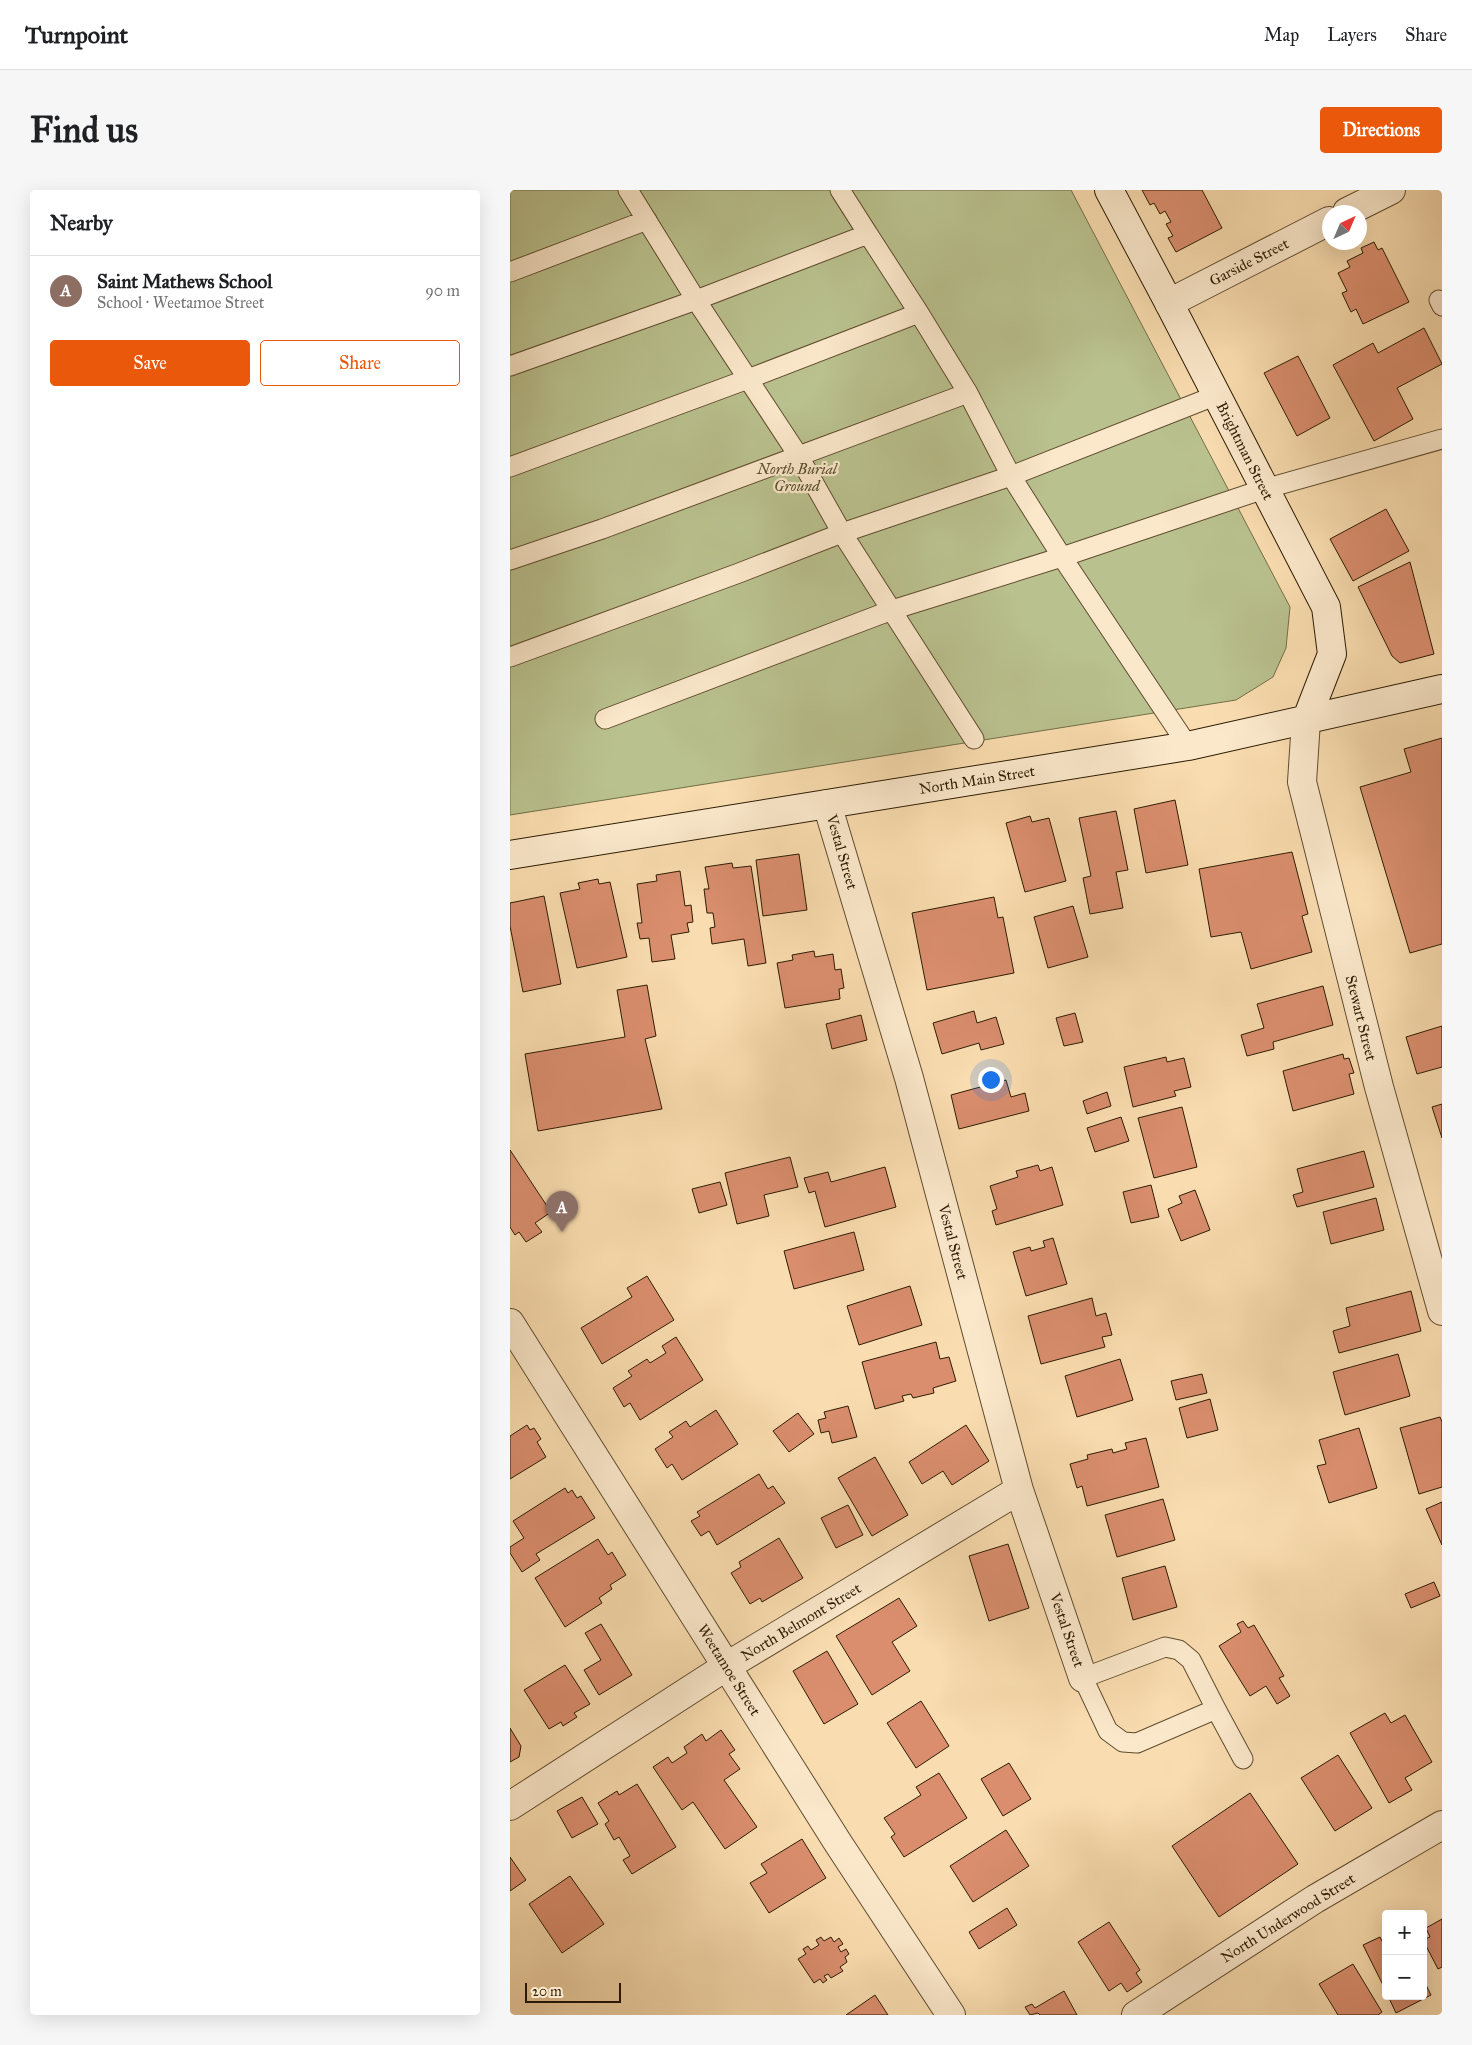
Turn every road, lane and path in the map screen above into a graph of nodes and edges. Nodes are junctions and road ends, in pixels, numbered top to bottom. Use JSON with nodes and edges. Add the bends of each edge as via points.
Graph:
{"nodes":[{"id":1,"x":628,"y":190,"type":"edge"},
{"id":2,"x":840,"y":190,"type":"edge"},
{"id":3,"x":1109,"y":190,"type":"edge"},
{"id":4,"x":1391,"y":190,"type":"edge"},
{"id":5,"x":1361,"y":205,"type":"edge"},
{"id":6,"x":647,"y":220,"type":"junction"},
{"id":7,"x":1322,"y":225,"type":"edge"},
{"id":8,"x":868,"y":234,"type":"junction"},
{"id":9,"x":510,"y":272,"type":"edge"},
{"id":10,"x":696,"y":300,"type":"junction"},
{"id":11,"x":1169,"y":303,"type":"junction"},
{"id":12,"x":919,"y":313,"type":"junction"},
{"id":13,"x":510,"y":366,"type":"edge"},
{"id":14,"x":748,"y":379,"type":"junction"},
{"id":15,"x":968,"y":392,"type":"junction"},
{"id":16,"x":1217,"y":395,"type":"junction"},
{"id":17,"x":1442,"y":439,"type":"edge"},
{"id":18,"x":798,"y":455,"type":"junction"},
{"id":19,"x":510,"y":467,"type":"edge"},
{"id":20,"x":1011,"y":476,"type":"junction"},
{"id":21,"x":1264,"y":489,"type":"junction"},
{"id":22,"x":842,"y":532,"type":"junction"},
{"id":23,"x":1062,"y":556,"type":"junction"},
{"id":24,"x":510,"y":560,"type":"edge"},
{"id":25,"x":892,"y":610,"type":"junction"},
{"id":26,"x":510,"y":657,"type":"edge"},
{"id":27,"x":1442,"y":689,"type":"edge"},
{"id":28,"x":605,"y":719,"type":"dead end"},
{"id":29,"x":1306,"y":721,"type":"junction"},
{"id":30,"x":974,"y":739,"type":"dead end"},
{"id":31,"x":1188,"y":746,"type":"junction"},
{"id":32,"x":827,"y":804,"type":"junction"},
{"id":33,"x":510,"y":855,"type":"edge"},
{"id":34,"x":1442,"y":1312,"type":"edge"},
{"id":35,"x":510,"y":1322,"type":"edge"},
{"id":36,"x":1019,"y":1490,"type":"junction"},
{"id":37,"x":727,"y":1666,"type":"junction"},
{"id":38,"x":1083,"y":1678,"type":"junction"},
{"id":39,"x":1216,"y":1710,"type":"junction"},
{"id":40,"x":1243,"y":1759,"type":"dead end"},
{"id":41,"x":510,"y":1806,"type":"edge"},
{"id":42,"x":1442,"y":1825,"type":"edge"},
{"id":43,"x":952,"y":2015,"type":"edge"},
{"id":44,"x":1136,"y":2015,"type":"edge"}],
"edges":[{"from":1,"to":6,"type":"lane"},
{"from":2,"to":8,"type":"lane"},
{"from":3,"to":11,"type":"street","name":"Brightman Street"},
{"from":4,"to":5,"type":"street"},
{"from":6,"to":9,"type":"lane"},
{"from":6,"to":10,"type":"lane"},
{"from":7,"to":11,"type":"street","name":"Garside Street"},
{"from":8,"to":10,"type":"lane"},
{"from":8,"to":12,"type":"lane"},
{"from":10,"to":13,"type":"lane"},
{"from":10,"to":14,"type":"lane"},
{"from":11,"to":16,"type":"street","name":"Brightman Street"},
{"from":12,"to":14,"type":"lane"},
{"from":12,"to":15,"type":"lane"},
{"from":14,"to":18,"type":"lane"},
{"from":14,"to":19,"type":"lane"},
{"from":15,"to":18,"type":"lane"},
{"from":15,"to":20,"type":"lane"},
{"from":16,"to":20,"type":"lane"},
{"from":16,"to":21,"type":"street","name":"Brightman Street"},
{"from":17,"to":21,"type":"lane"},
{"from":18,"to":22,"type":"lane"},
{"from":18,"to":24,"type":"lane"},
{"from":20,"to":22,"type":"lane"},
{"from":20,"to":23,"type":"lane"},
{"from":21,"to":23,"type":"lane"},
{"from":21,"to":29,"type":"street","name":"Brightman Street","via":[[1326,607],[1332,654]]},
{"from":22,"to":25,"type":"lane"},
{"from":22,"to":26,"type":"lane"},
{"from":23,"to":25,"type":"lane"},
{"from":23,"to":31,"type":"lane"},
{"from":25,"to":28,"type":"lane"},
{"from":25,"to":30,"type":"lane"},
{"from":27,"to":29,"type":"street","name":"North Main Street"},
{"from":29,"to":31,"type":"street","name":"North Main Street"},
{"from":29,"to":34,"type":"street","name":"Stewart Street","via":[[1302,782],[1379,1087]]},
{"from":31,"to":32,"type":"street","name":"North Main Street"},
{"from":32,"to":33,"type":"street","name":"North Main Street"},
{"from":32,"to":36,"type":"street","name":"Vestal Street","via":[[909,1078]]},
{"from":35,"to":37,"type":"street","name":"Weetamoe Street"},
{"from":36,"to":37,"type":"street","name":"North Belmont Street"},
{"from":36,"to":38,"type":"street","name":"Vestal Street"},
{"from":37,"to":41,"type":"street","name":"North Belmont Street"},
{"from":37,"to":43,"type":"street","name":"Weetamoe Street","via":[[838,1843]]},
{"from":38,"to":39,"type":"lane","via":[[1165,1647],[1179,1650],[1191,1660]]},
{"from":38,"to":39,"type":"lane","via":[[1108,1731],[1122,1742],[1137,1743]]},
{"from":39,"to":40,"type":"lane"},
{"from":42,"to":44,"type":"street","name":"North Underwood Street","via":[[1315,1899]]}]}
